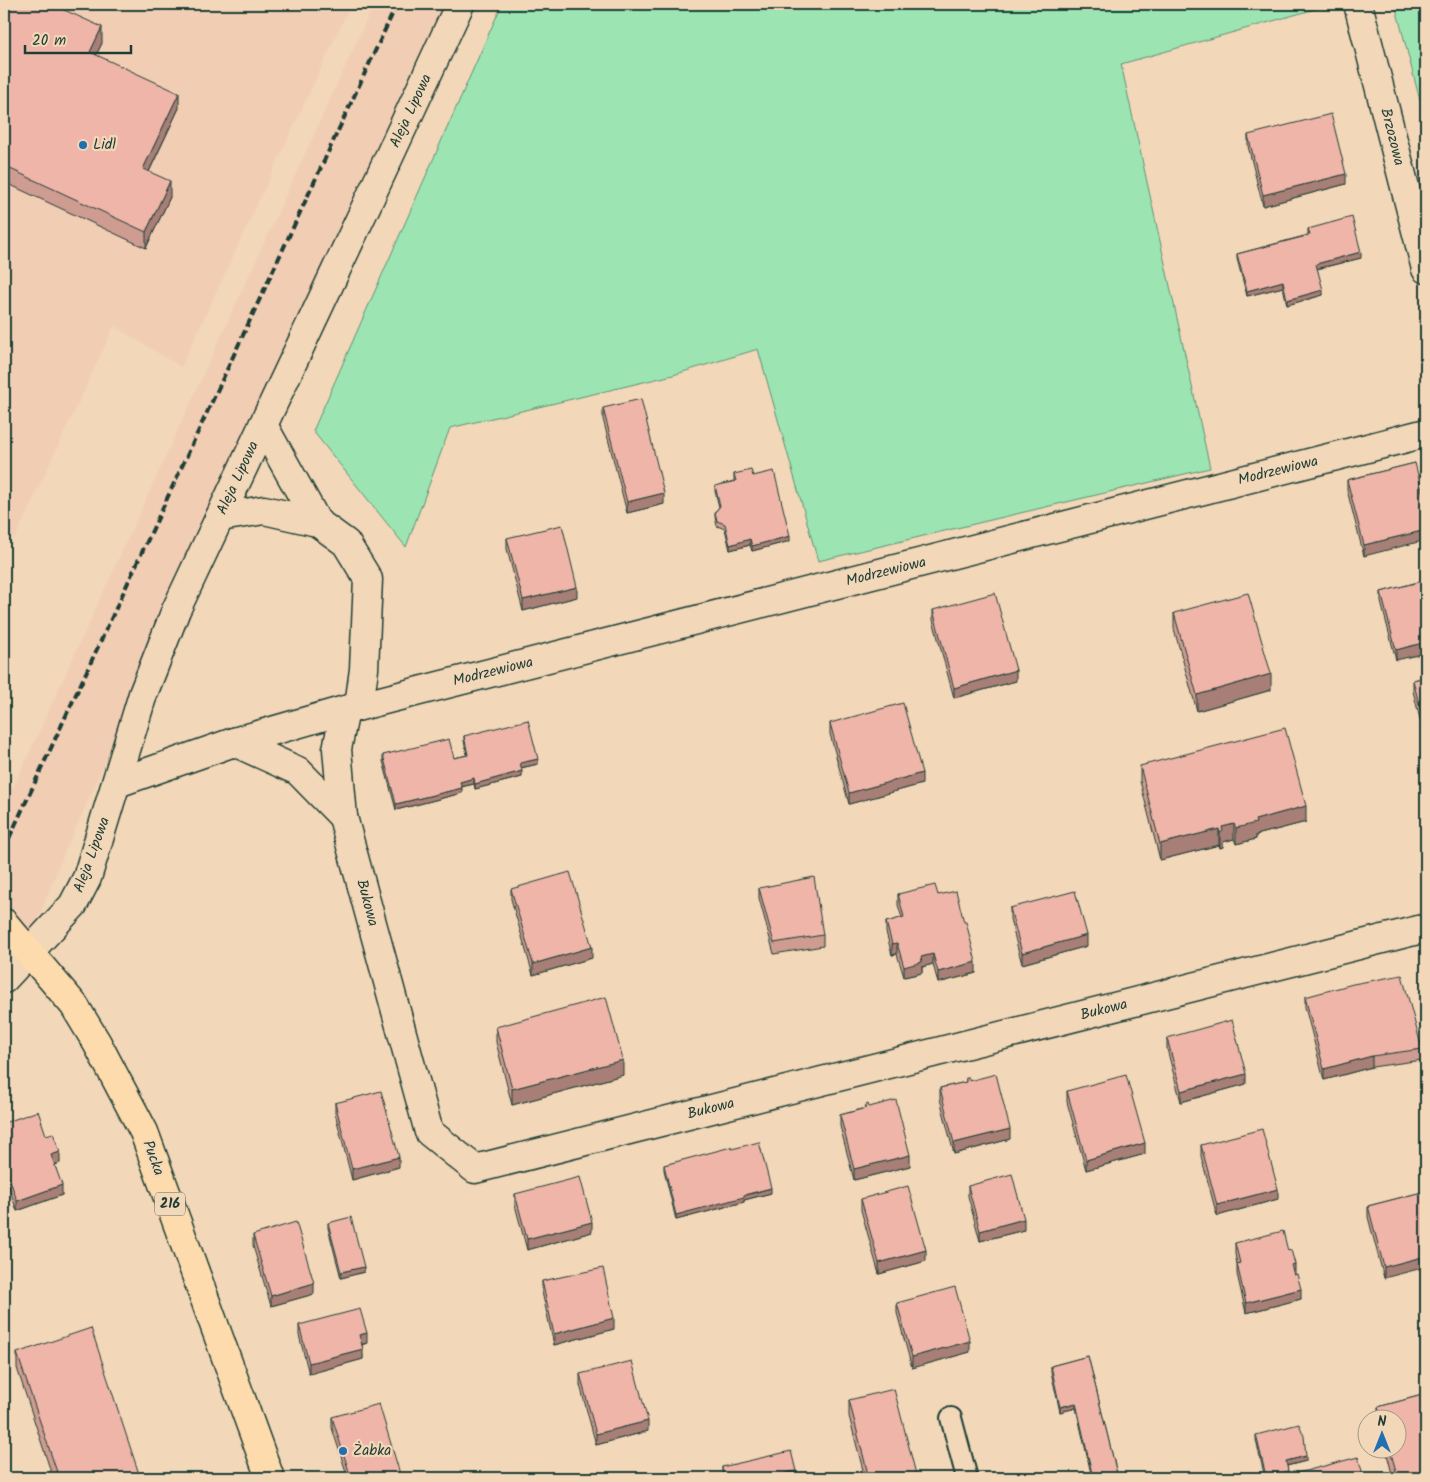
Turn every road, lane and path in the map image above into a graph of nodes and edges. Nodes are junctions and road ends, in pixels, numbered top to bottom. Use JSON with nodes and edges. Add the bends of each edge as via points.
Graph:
{"nodes":[{"id":1,"x":460,"y":4,"type":"edge"},
{"id":2,"x":1358,"y":4,"type":"edge"},
{"id":3,"x":1426,"y":269,"type":"edge"},
{"id":4,"x":263,"y":425,"type":"junction"},
{"id":5,"x":1426,"y":433,"type":"edge"},
{"id":6,"x":220,"y":517,"type":"junction"},
{"id":7,"x":317,"y":522,"type":"junction"},
{"id":8,"x":352,"y":708,"type":"junction"},
{"id":9,"x":234,"y":742,"type":"junction"},
{"id":10,"x":116,"y":782,"type":"junction"},
{"id":11,"x":343,"y":817,"type":"junction"},
{"id":12,"x":4,"y":923,"type":"edge"},
{"id":13,"x":1426,"y":928,"type":"edge"},
{"id":14,"x":29,"y":952,"type":"junction"},
{"id":15,"x":4,"y":979,"type":"edge"},
{"id":16,"x":951,"y":1418,"type":"dead end"},
{"id":17,"x":270,"y":1478,"type":"edge"},
{"id":18,"x":967,"y":1478,"type":"edge"}],
"edges":[{"from":1,"to":4,"type":"street","name":"Aleja Lipowa"},
{"from":2,"to":3,"type":"street","name":"Brzozowa"},
{"from":4,"to":6,"type":"street","name":"Aleja Lipowa"},
{"from":4,"to":7,"type":"street"},
{"from":5,"to":8,"type":"street","name":"Modrzewiowa"},
{"from":6,"to":7,"type":"street","via":[[264,510]]},
{"from":6,"to":10,"type":"street","name":"Aleja Lipowa","via":[[176,610],[143,694]]},
{"from":7,"to":8,"type":"street","name":"Bukowa","via":[[346,543],[368,580],[364,669]]},
{"from":8,"to":9,"type":"street","name":"Modrzewiowa"},
{"from":8,"to":11,"type":"street","name":"Bukowa","via":[[337,749]]},
{"from":9,"to":10,"type":"street","name":"Modrzewiowa"},
{"from":9,"to":11,"type":"street","via":[[298,771]]},
{"from":10,"to":14,"type":"street","name":"Aleja Lipowa","via":[[87,878],[73,905]]},
{"from":11,"to":13,"type":"street","name":"Bukowa","via":[[429,1132],[475,1169]]},
{"from":12,"to":14,"type":"main road","name":"Pucka","number":"216"},
{"from":14,"to":15,"type":"street","name":"Aleja Lipowa"},
{"from":14,"to":17,"type":"main road","name":"Pucka","number":"216","via":[[74,1005],[144,1132]]},
{"from":16,"to":18,"type":"lane"}]}
